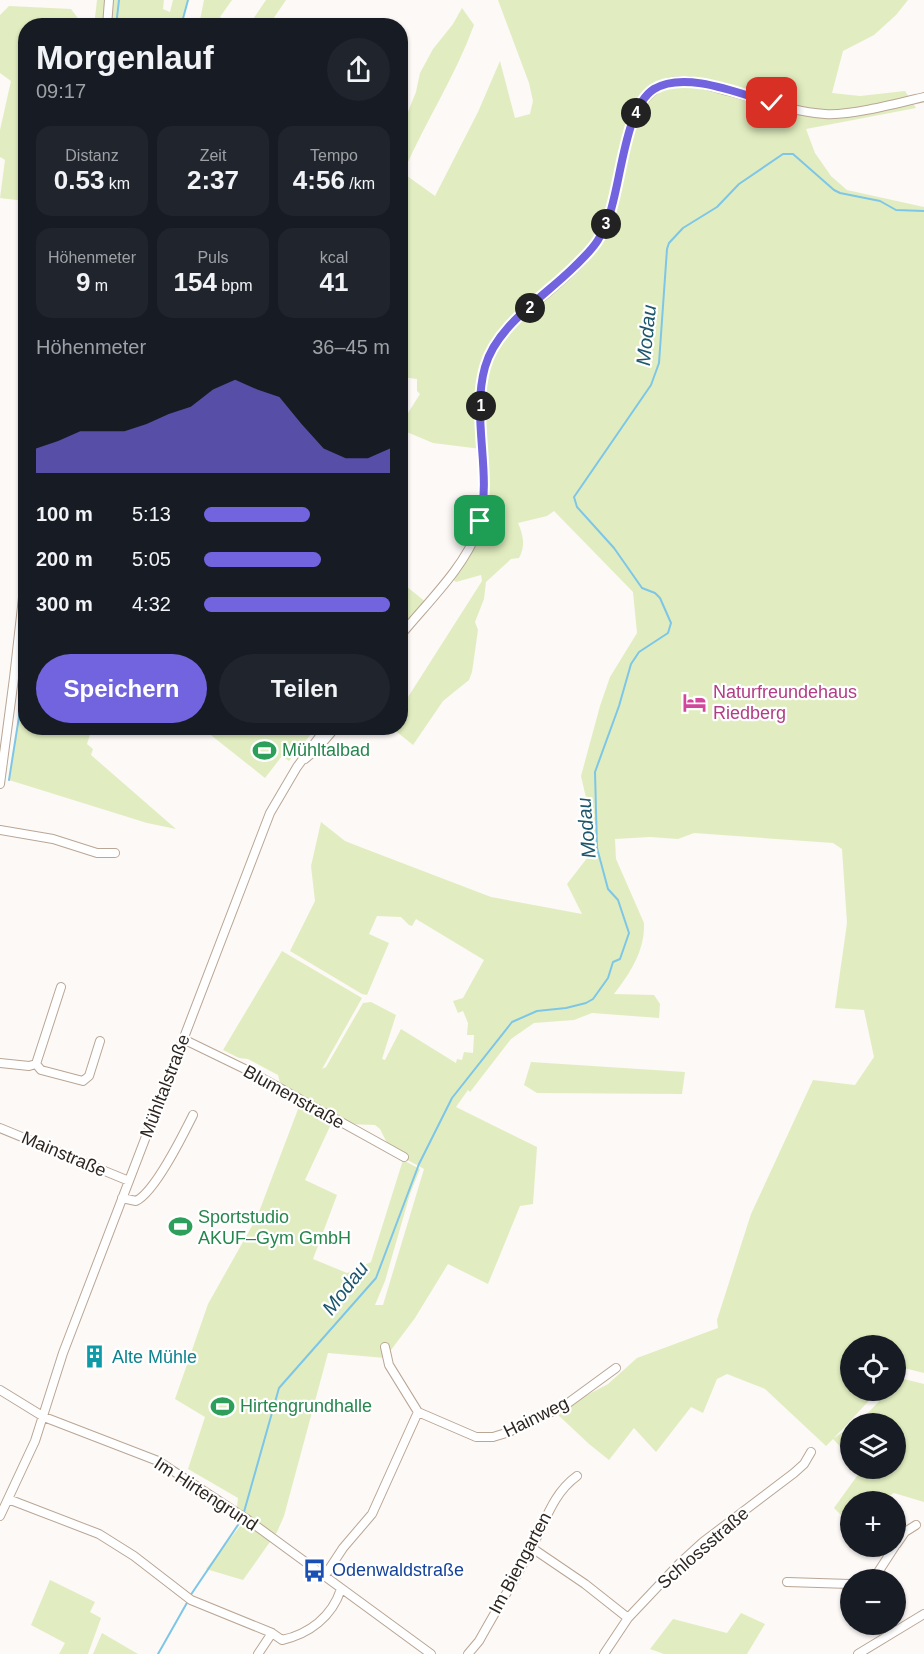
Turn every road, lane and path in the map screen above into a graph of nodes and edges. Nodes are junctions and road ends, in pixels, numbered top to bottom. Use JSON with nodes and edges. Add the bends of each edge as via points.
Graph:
{"nodes":[{"id":1,"x":109,"y":0,"type":"edge"},
{"id":2,"x":107,"y":18,"type":"edge"},
{"id":3,"x":924,"y":97,"type":"edge"},
{"id":4,"x":408,"y":626,"type":"edge"},
{"id":5,"x":18,"y":635,"type":"edge"},
{"id":6,"x":321,"y":735,"type":"edge"},
{"id":7,"x":329,"y":735,"type":"edge"},
{"id":8,"x":301,"y":762,"type":"junction"},
{"id":9,"x":0,"y":779,"type":"edge"},
{"id":10,"x":0,"y":830,"type":"edge"},
{"id":11,"x":115,"y":853,"type":"dead end"},
{"id":12,"x":61,"y":987,"type":"dead end"},
{"id":13,"x":183,"y":1040,"type":"junction"},
{"id":14,"x":100,"y":1041,"type":"dead end"},
{"id":15,"x":0,"y":1064,"type":"edge"},
{"id":16,"x":36,"y":1065,"type":"junction"},
{"id":17,"x":193,"y":1115,"type":"dead end"},
{"id":18,"x":0,"y":1128,"type":"edge"},
{"id":19,"x":404,"y":1158,"type":"dead end"},
{"id":20,"x":129,"y":1181,"type":"junction"},
{"id":21,"x":122,"y":1198,"type":"junction"},
{"id":22,"x":385,"y":1347,"type":"dead end"},
{"id":23,"x":616,"y":1368,"type":"dead end"},
{"id":24,"x":0,"y":1390,"type":"edge"},
{"id":25,"x":418,"y":1412,"type":"junction"},
{"id":26,"x":44,"y":1417,"type":"junction"},
{"id":27,"x":811,"y":1452,"type":"dead end"},
{"id":28,"x":577,"y":1476,"type":"dead end"},
{"id":29,"x":8,"y":1499,"type":"junction"},
{"id":30,"x":0,"y":1516,"type":"edge"},
{"id":31,"x":916,"y":1525,"type":"dead end"},
{"id":32,"x":906,"y":1531,"type":"edge"},
{"id":33,"x":532,"y":1548,"type":"junction"},
{"id":34,"x":324,"y":1577,"type":"junction"},
{"id":35,"x":788,"y":1582,"type":"dead end"},
{"id":36,"x":840,"y":1584,"type":"edge"},
{"id":37,"x":340,"y":1589,"type":"junction"},
{"id":38,"x":924,"y":1614,"type":"edge"},
{"id":39,"x":628,"y":1618,"type":"junction"},
{"id":40,"x":906,"y":1622,"type":"edge"},
{"id":41,"x":272,"y":1634,"type":"junction"},
{"id":42,"x":885,"y":1635,"type":"edge"},
{"id":43,"x":258,"y":1654,"type":"edge"},
{"id":44,"x":431,"y":1654,"type":"edge"},
{"id":45,"x":468,"y":1654,"type":"edge"},
{"id":46,"x":604,"y":1654,"type":"edge"},
{"id":47,"x":858,"y":1654,"type":"edge"}],
"edges":[{"from":1,"to":2,"type":"street"},
{"from":3,"to":4,"type":"street","via":[[826,114],[694,82],[668,83],[648,94],[636,113],[608,219],[595,246],[505,330],[489,356],[481,390],[483,496],[478,530],[465,556]]},
{"from":5,"to":9,"type":"street"},
{"from":6,"to":8,"type":"street","name":"Mühltalstraße"},
{"from":7,"to":8,"type":"street","name":"Mühltalstraße"},
{"from":8,"to":13,"type":"street","name":"Mühltalstraße","via":[[270,813]]},
{"from":10,"to":11,"type":"street","via":[[53,839],[97,853]]},
{"from":12,"to":16,"type":"street"},
{"from":13,"to":19,"type":"street","name":"Blumenstraße","via":[[251,1071]]},
{"from":13,"to":20,"type":"street","name":"Mühltalstraße"},
{"from":14,"to":16,"type":"street","via":[[89,1076],[83,1081],[41,1070]]},
{"from":15,"to":16,"type":"street"},
{"from":17,"to":21,"type":"street","via":[[145,1195],[136,1201]]},
{"from":18,"to":20,"type":"street","name":"Mainstraße"},
{"from":20,"to":21,"type":"street","name":"Mühltalstraße"},
{"from":21,"to":26,"type":"street","name":"Mühltalstraße","via":[[63,1353]]},
{"from":22,"to":25,"type":"street","via":[[389,1365]]},
{"from":23,"to":25,"type":"street","name":"Hainweg","via":[[564,1406],[493,1437],[476,1437]]},
{"from":24,"to":26,"type":"street","name":"Im Hirtengrund"},
{"from":25,"to":34,"type":"street","via":[[372,1514]]},
{"from":26,"to":29,"type":"street","name":"Mühltalstraße"},
{"from":26,"to":34,"type":"street","name":"Im Hirtengrund","via":[[158,1461],[248,1520]]},
{"from":27,"to":39,"type":"street","name":"Schlossstraße","via":[[794,1473],[703,1542]]},
{"from":28,"to":33,"type":"street","name":"Im Biengarten","via":[[565,1485],[551,1506]]},
{"from":29,"to":30,"type":"street","name":"Mühltalstraße"},
{"from":29,"to":41,"type":"street","via":[[99,1534],[188,1598]]},
{"from":31,"to":32,"type":"street"},
{"from":33,"to":39,"type":"street"},
{"from":33,"to":45,"type":"street","name":"Im Biengarten"},
{"from":34,"to":37,"type":"street","name":"Im Hirtengrund"},
{"from":35,"to":36,"type":"street"},
{"from":37,"to":41,"type":"street","via":[[336,1600],[310,1631],[282,1640]]},
{"from":37,"to":44,"type":"street","name":"Im Hirtengrund"},
{"from":38,"to":40,"type":"street"},
{"from":39,"to":46,"type":"street","name":"Schlossstraße"},
{"from":41,"to":43,"type":"street"},
{"from":42,"to":47,"type":"street"}]}
